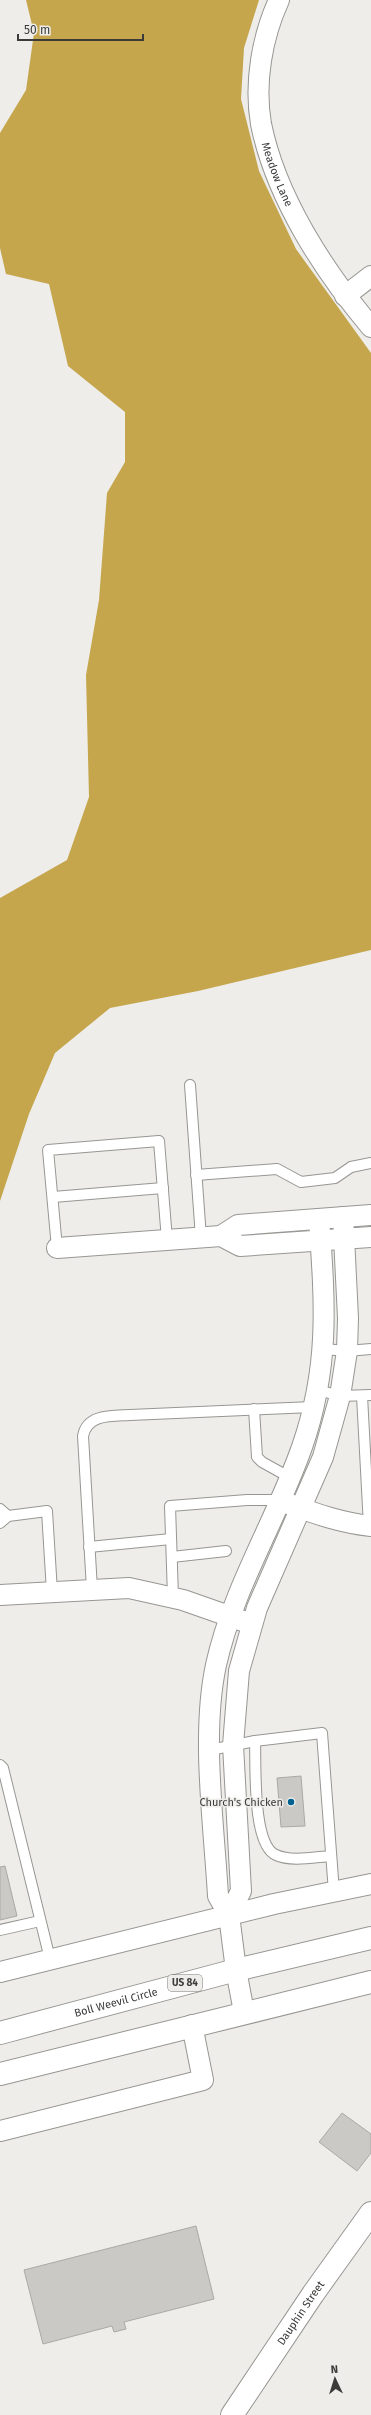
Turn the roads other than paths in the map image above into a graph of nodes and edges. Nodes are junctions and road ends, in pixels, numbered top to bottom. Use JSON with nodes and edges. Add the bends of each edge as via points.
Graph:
{"nodes":[{"id":1,"x":279,"y":0,"type":"edge"},
{"id":2,"x":371,"y":276,"type":"edge"},
{"id":3,"x":345,"y":296,"type":"junction"},
{"id":4,"x":371,"y":327,"type":"edge"},
{"id":5,"x":190,"y":1084,"type":"dead end"},
{"id":6,"x":371,"y":1164,"type":"edge"},
{"id":7,"x":196,"y":1175,"type":"junction"},
{"id":8,"x":163,"y":1188,"type":"junction"},
{"id":9,"x":53,"y":1197,"type":"junction"},
{"id":10,"x":371,"y":1215,"type":"edge"},
{"id":11,"x":343,"y":1217,"type":"junction"},
{"id":12,"x":319,"y":1219,"type":"junction"},
{"id":13,"x":221,"y":1236,"type":"junction"},
{"id":14,"x":371,"y":1237,"type":"edge"},
{"id":15,"x":201,"y":1238,"type":"junction"},
{"id":16,"x":344,"y":1239,"type":"junction"},
{"id":17,"x":166,"y":1240,"type":"junction"},
{"id":18,"x":321,"y":1240,"type":"junction"},
{"id":19,"x":57,"y":1248,"type":"joint"},
{"id":20,"x":324,"y":1349,"type":"junction"},
{"id":21,"x":371,"y":1349,"type":"edge"},
{"id":22,"x":347,"y":1351,"type":"junction"},
{"id":23,"x":340,"y":1396,"type":"junction"},
{"id":24,"x":366,"y":1396,"type":"edge"},
{"id":25,"x":316,"y":1398,"type":"junction"},
{"id":26,"x":254,"y":1409,"type":"junction"},
{"id":27,"x":289,"y":1477,"type":"junction"},
{"id":28,"x":279,"y":1500,"type":"junction"},
{"id":29,"x":300,"y":1508,"type":"junction"},
{"id":30,"x":4,"y":1513,"type":"edge"},
{"id":31,"x":0,"y":1523,"type":"edge"},
{"id":32,"x":370,"y":1526,"type":"edge"},
{"id":33,"x":171,"y":1540,"type":"junction"},
{"id":34,"x":89,"y":1547,"type":"junction"},
{"id":35,"x":226,"y":1551,"type":"dead end"},
{"id":36,"x":172,"y":1557,"type":"junction"},
{"id":37,"x":92,"y":1589,"type":"junction"},
{"id":38,"x":52,"y":1592,"type":"junction"},
{"id":39,"x":0,"y":1595,"type":"edge"},
{"id":40,"x":173,"y":1597,"type":"junction"},
{"id":41,"x":230,"y":1616,"type":"junction"},
{"id":42,"x":252,"y":1624,"type":"junction"},
{"id":43,"x":255,"y":1741,"type":"junction"},
{"id":44,"x":233,"y":1745,"type":"junction"},
{"id":45,"x":210,"y":1750,"type":"junction"},
{"id":46,"x":0,"y":1765,"type":"edge"},
{"id":47,"x":331,"y":1856,"type":"junction"},
{"id":48,"x":371,"y":1884,"type":"edge"},
{"id":49,"x":334,"y":1892,"type":"junction"},
{"id":50,"x":229,"y":1915,"type":"junction"},
{"id":51,"x":40,"y":1921,"type":"junction"},
{"id":52,"x":0,"y":1930,"type":"edge"},
{"id":53,"x":371,"y":1938,"type":"edge"},
{"id":54,"x":50,"y":1959,"type":"junction"},
{"id":55,"x":236,"y":1970,"type":"junction"},
{"id":56,"x":0,"y":1972,"type":"edge"},
{"id":57,"x":371,"y":1982,"type":"edge"},
{"id":58,"x":244,"y":2012,"type":"junction"},
{"id":59,"x":192,"y":2025,"type":"junction"},
{"id":60,"x":0,"y":2033,"type":"edge"},
{"id":61,"x":0,"y":2075,"type":"edge"},
{"id":62,"x":0,"y":2131,"type":"edge"},
{"id":63,"x":371,"y":2213,"type":"edge"},
{"id":64,"x":232,"y":2415,"type":"edge"}],
"edges":[{"from":1,"to":3,"type":"street","name":"Meadow Lane","via":[[265,43],[258,83],[261,124],[273,163],[289,201],[307,237]]},
{"from":2,"to":3,"type":"street"},
{"from":3,"to":4,"type":"street","name":"Meadow Lane"},
{"from":5,"to":7,"type":"lane"},
{"from":6,"to":7,"type":"lane","via":[[351,1167],[335,1178],[301,1182],[277,1169]]},
{"from":7,"to":15,"type":"lane"},
{"from":8,"to":9,"type":"lane"},
{"from":8,"to":9,"type":"lane","via":[[159,1141],[48,1150]]},
{"from":8,"to":17,"type":"lane"},
{"from":9,"to":19,"type":"lane"},
{"from":10,"to":11,"type":"street"},
{"from":11,"to":12,"type":"street"},
{"from":11,"to":16,"type":"street"},
{"from":12,"to":13,"type":"street","via":[[238,1225]]},
{"from":12,"to":18,"type":"street"},
{"from":13,"to":15,"type":"street"},
{"from":13,"to":18,"type":"street","via":[[240,1246]]},
{"from":14,"to":16,"type":"street"},
{"from":15,"to":17,"type":"street"},
{"from":16,"to":18,"type":"street"},
{"from":16,"to":22,"type":"street"},
{"from":17,"to":19,"type":"street"},
{"from":18,"to":20,"type":"street"},
{"from":20,"to":22,"type":"lane"},
{"from":20,"to":25,"type":"street"},
{"from":21,"to":22,"type":"lane"},
{"from":22,"to":23,"type":"street"},
{"from":23,"to":24,"type":"lane"},
{"from":23,"to":25,"type":"lane"},
{"from":23,"to":29,"type":"street","via":[[323,1457]]},
{"from":24,"to":32,"type":"lane"},
{"from":25,"to":26,"type":"lane"},
{"from":25,"to":27,"type":"street","via":[[301,1449]]},
{"from":26,"to":27,"type":"lane","via":[[257,1457]]},
{"from":26,"to":34,"type":"lane","via":[[102,1417],[91,1421],[85,1427],[83,1436]]},
{"from":27,"to":28,"type":"street"},
{"from":28,"to":29,"type":"street"},
{"from":28,"to":33,"type":"lane","via":[[170,1506]]},
{"from":28,"to":41,"type":"street"},
{"from":29,"to":32,"type":"street","via":[[350,1524]]},
{"from":29,"to":42,"type":"street"},
{"from":30,"to":31,"type":"lane"},
{"from":30,"to":38,"type":"lane","via":[[47,1511]]},
{"from":33,"to":34,"type":"lane"},
{"from":33,"to":36,"type":"lane"},
{"from":34,"to":37,"type":"lane"},
{"from":35,"to":36,"type":"lane"},
{"from":36,"to":40,"type":"lane"},
{"from":37,"to":38,"type":"street"},
{"from":37,"to":40,"type":"street","via":[[130,1588]]},
{"from":38,"to":39,"type":"street"},
{"from":40,"to":41,"type":"street"},
{"from":41,"to":42,"type":"street"},
{"from":41,"to":45,"type":"street","via":[[216,1667],[212,1694]]},
{"from":42,"to":44,"type":"street","via":[[239,1671]]},
{"from":43,"to":44,"type":"lane"},
{"from":43,"to":47,"type":"lane","via":[[258,1821],[268,1850],[276,1856]]},
{"from":43,"to":47,"type":"lane","via":[[322,1734]]},
{"from":44,"to":45,"type":"lane"},
{"from":44,"to":50,"type":"street","via":[[241,1891]]},
{"from":45,"to":50,"type":"street","via":[[218,1896]]},
{"from":46,"to":51,"type":"lane","via":[[3,1768]]},
{"from":47,"to":49,"type":"lane"},
{"from":48,"to":49,"type":"street"},
{"from":49,"to":50,"type":"street"},
{"from":50,"to":54,"type":"street"},
{"from":50,"to":55,"type":"street"},
{"from":51,"to":52,"type":"lane"},
{"from":51,"to":54,"type":"lane"},
{"from":53,"to":55,"type":"main road","name":"Boll Weevil Circle","number":"US 84"},
{"from":54,"to":56,"type":"street"},
{"from":55,"to":58,"type":"street"},
{"from":55,"to":60,"type":"main road","name":"Boll Weevil Circle","number":"US 84"},
{"from":57,"to":58,"type":"main road"},
{"from":58,"to":59,"type":"main road"},
{"from":59,"to":61,"type":"main road"},
{"from":59,"to":62,"type":"street","via":[[203,2080]]},
{"from":63,"to":64,"type":"main road","name":"Dauphin Street","via":[[312,2294]]}]}
